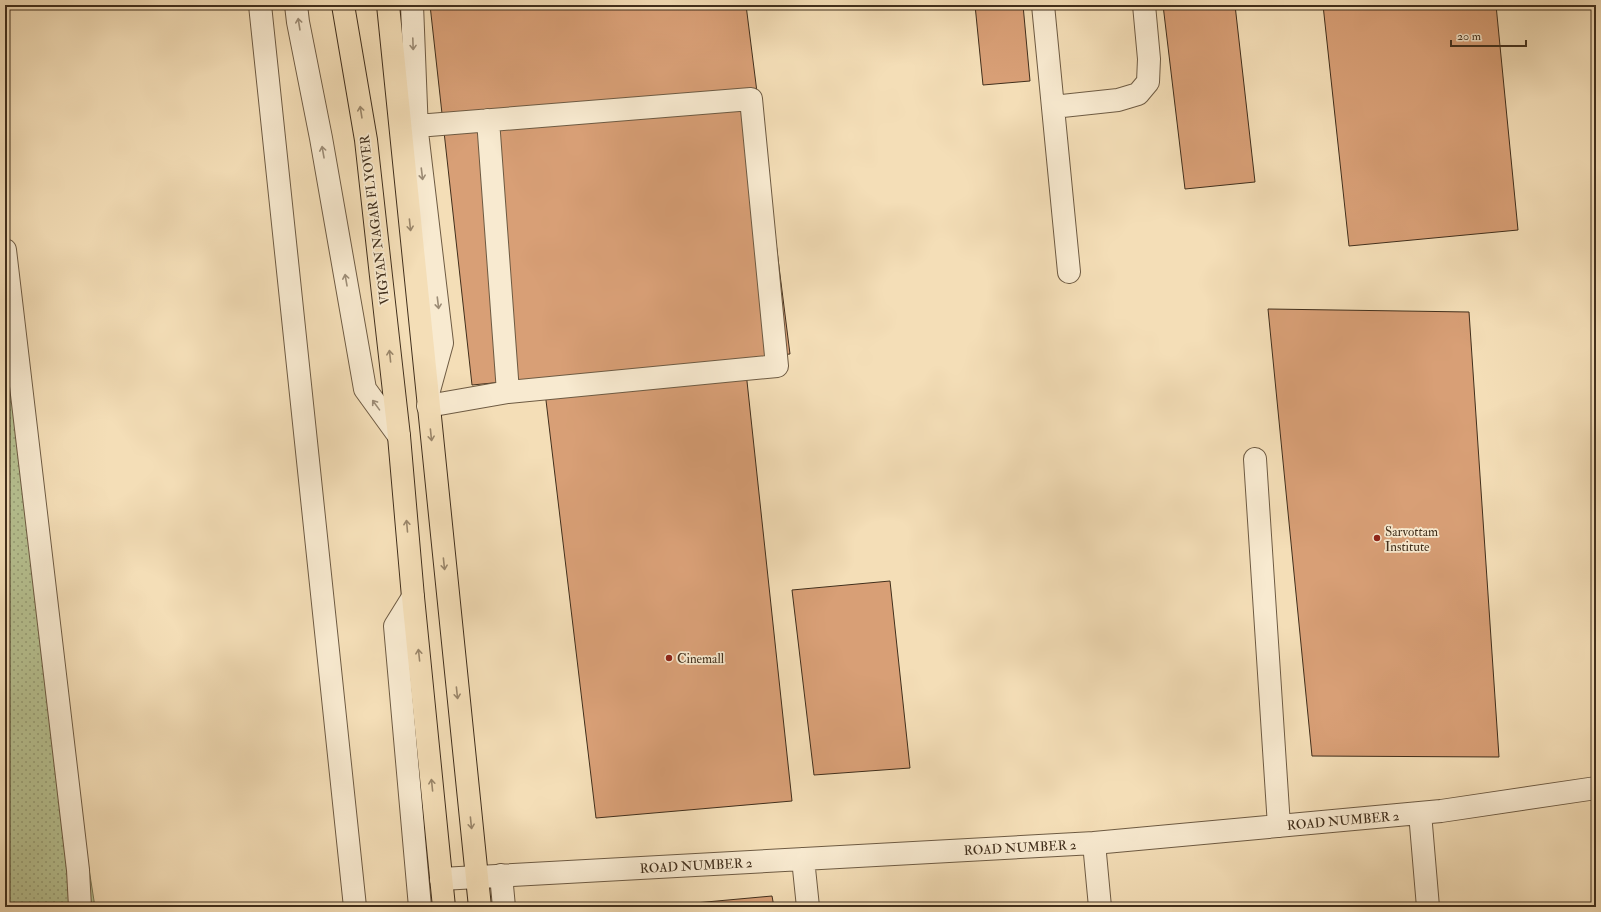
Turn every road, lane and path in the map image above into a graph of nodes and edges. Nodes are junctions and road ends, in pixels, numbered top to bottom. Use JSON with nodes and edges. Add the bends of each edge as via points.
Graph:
{"nodes":[{"id":1,"x":260,"y":5,"type":"edge"},
{"id":2,"x":296,"y":5,"type":"edge"},
{"id":3,"x":343,"y":5,"type":"edge"},
{"id":4,"x":388,"y":5,"type":"edge"},
{"id":5,"x":412,"y":5,"type":"edge"},
{"id":6,"x":1043,"y":5,"type":"edge"},
{"id":7,"x":1144,"y":5,"type":"edge"},
{"id":8,"x":1053,"y":106,"type":"junction"},
{"id":9,"x":488,"y":120,"type":"junction"},
{"id":10,"x":417,"y":126,"type":"junction"},
{"id":11,"x":5,"y":250,"type":"edge"},
{"id":12,"x":1069,"y":272,"type":"dead end"},
{"id":13,"x":508,"y":392,"type":"junction"},
{"id":14,"x":428,"y":401,"type":"junction"},
{"id":15,"x":399,"y":436,"type":"junction"},
{"id":16,"x":1255,"y":459,"type":"dead end"},
{"id":17,"x":413,"y":597,"type":"junction"},
{"id":18,"x":1596,"y":788,"type":"edge"},
{"id":19,"x":1420,"y":813,"type":"junction"},
{"id":20,"x":1279,"y":826,"type":"junction"},
{"id":21,"x":1094,"y":843,"type":"junction"},
{"id":22,"x":803,"y":859,"type":"junction"},
{"id":23,"x":501,"y":876,"type":"junction"},
{"id":24,"x":476,"y":877,"type":"junction"},
{"id":25,"x":441,"y":879,"type":"junction"},
{"id":26,"x":80,"y":907,"type":"edge"},
{"id":27,"x":356,"y":907,"type":"edge"},
{"id":28,"x":420,"y":907,"type":"edge"},
{"id":29,"x":444,"y":907,"type":"edge"},
{"id":30,"x":480,"y":907,"type":"edge"},
{"id":31,"x":504,"y":907,"type":"edge"},
{"id":32,"x":808,"y":907,"type":"edge"},
{"id":33,"x":1100,"y":907,"type":"edge"},
{"id":34,"x":1428,"y":907,"type":"edge"}],
"edges":[{"from":1,"to":27,"type":"street"},
{"from":15,"to":2,"type":"street","one_way":true,"via":[[365,389]]},
{"from":15,"to":3,"type":"main road","name":"VIGYAN NAGAR FLYOVER","one_way":true,"via":[[366,140]]},
{"from":4,"to":14,"type":"main road","one_way":true},
{"from":5,"to":10,"type":"street","one_way":true},
{"from":6,"to":8,"type":"street"},
{"from":7,"to":8,"type":"street","via":[[1149,59],[1148,82],[1138,94],[1118,100]]},
{"from":8,"to":12,"type":"street"},
{"from":9,"to":10,"type":"street"},
{"from":9,"to":13,"type":"street"},
{"from":9,"to":13,"type":"street","via":[[751,99],[777,366]]},
{"from":10,"to":14,"type":"street","one_way":true,"via":[[442,343]]},
{"from":11,"to":26,"type":"street","via":[[78,870]]},
{"from":13,"to":14,"type":"street"},
{"from":14,"to":24,"type":"main road","one_way":true},
{"from":17,"to":15,"type":"main road","name":"VIGYAN NAGAR FLYOVER","one_way":true},
{"from":16,"to":20,"type":"street"},
{"from":25,"to":17,"type":"main road","name":"VIGYAN NAGAR FLYOVER","one_way":true},
{"from":17,"to":28,"type":"street","via":[[395,626]]},
{"from":18,"to":19,"type":"street","name":"ROAD NUMBER 2"},
{"from":19,"to":20,"type":"street","name":"ROAD NUMBER 2"},
{"from":19,"to":34,"type":"street"},
{"from":20,"to":21,"type":"street","name":"ROAD NUMBER 2"},
{"from":21,"to":22,"type":"street","name":"ROAD NUMBER 2"},
{"from":21,"to":33,"type":"street"},
{"from":22,"to":23,"type":"street","name":"ROAD NUMBER 2"},
{"from":22,"to":32,"type":"street"},
{"from":23,"to":24,"type":"street","name":"ROAD NUMBER 2"},
{"from":23,"to":31,"type":"street"},
{"from":24,"to":25,"type":"street","name":"ROAD NUMBER 2"},
{"from":24,"to":30,"type":"main road"},
{"from":25,"to":29,"type":"main road","name":"VIGYAN NAGAR FLYOVER"}]}
